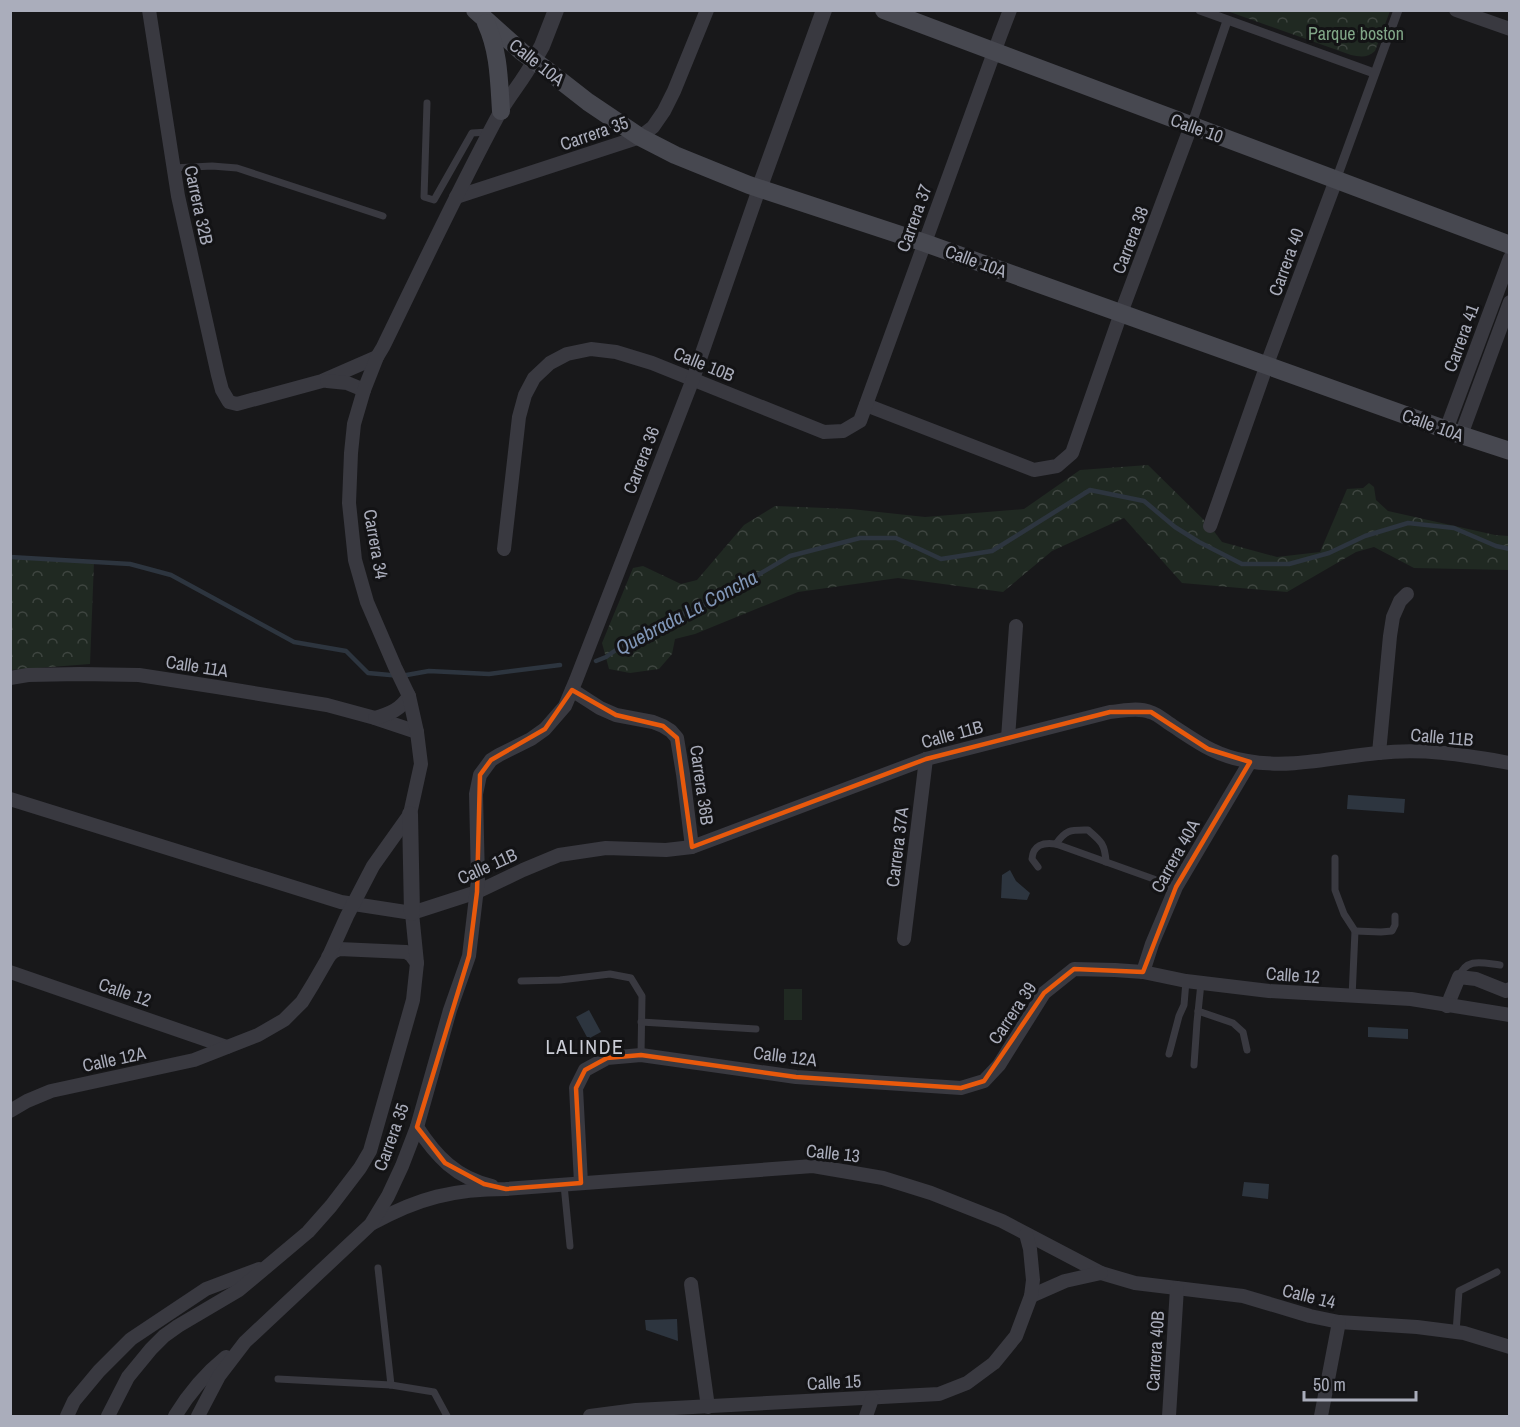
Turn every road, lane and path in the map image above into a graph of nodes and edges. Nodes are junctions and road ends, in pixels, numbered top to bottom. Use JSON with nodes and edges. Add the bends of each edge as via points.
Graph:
{"nodes":[{"id":1,"x":149,"y":10,"type":"edge"},
{"id":2,"x":556,"y":10,"type":"edge"},
{"id":3,"x":708,"y":10,"type":"edge"},
{"id":4,"x":824,"y":10,"type":"edge"},
{"id":5,"x":884,"y":10,"type":"edge"},
{"id":6,"x":1010,"y":10,"type":"edge"},
{"id":7,"x":1200,"y":10,"type":"edge"},
{"id":8,"x":1398,"y":10,"type":"edge"},
{"id":9,"x":1456,"y":10,"type":"edge"},
{"id":10,"x":479,"y":14,"type":"edge"},
{"id":11,"x":1227,"y":21,"type":"junction"},
{"id":12,"x":1509,"y":29,"type":"edge"},
{"id":13,"x":994,"y":51,"type":"junction"},
{"id":14,"x":534,"y":60,"type":"junction"},
{"id":15,"x":1374,"y":73,"type":"junction"},
{"id":16,"x":427,"y":103,"type":"dead end"},
{"id":17,"x":501,"y":111,"type":"junction"},
{"id":18,"x":1191,"y":126,"type":"junction"},
{"id":19,"x":490,"y":132,"type":"junction"},
{"id":20,"x":640,"y":137,"type":"junction"},
{"id":21,"x":173,"y":168,"type":"junction"},
{"id":22,"x":1336,"y":180,"type":"junction"},
{"id":23,"x":759,"y":189,"type":"junction"},
{"id":24,"x":456,"y":197,"type":"junction"},
{"id":25,"x":383,"y":216,"type":"dead end"},
{"id":26,"x":925,"y":243,"type":"junction"},
{"id":27,"x":1509,"y":245,"type":"edge"},
{"id":28,"x":1509,"y":258,"type":"edge"},
{"id":29,"x":1509,"y":302,"type":"edge"},
{"id":30,"x":1121,"y":313,"type":"junction"},
{"id":31,"x":377,"y":357,"type":"junction"},
{"id":32,"x":1267,"y":365,"type":"junction"},
{"id":33,"x":693,"y":379,"type":"junction"},
{"id":34,"x":322,"y":381,"type":"junction"},
{"id":35,"x":364,"y":390,"type":"junction"},
{"id":36,"x":866,"y":405,"type":"junction"},
{"id":37,"x":843,"y":430,"type":"joint"},
{"id":38,"x":1454,"y":433,"type":"junction"},
{"id":39,"x":1509,"y":451,"type":"edge"},
{"id":40,"x":1210,"y":526,"type":"dead end"},
{"id":41,"x":504,"y":549,"type":"dead end"},
{"id":42,"x":1407,"y":594,"type":"dead end"},
{"id":43,"x":1016,"y":626,"type":"dead end"},
{"id":44,"x":10,"y":678,"type":"edge"},
{"id":45,"x":572,"y":690,"type":"junction"},
{"id":46,"x":407,"y":691,"type":"junction"},
{"id":47,"x":375,"y":717,"type":"junction"},
{"id":48,"x":417,"y":732,"type":"junction"},
{"id":49,"x":1008,"y":738,"type":"junction"},
{"id":50,"x":1379,"y":753,"type":"junction"},
{"id":51,"x":926,"y":759,"type":"junction"},
{"id":52,"x":1250,"y":762,"type":"junction"},
{"id":53,"x":1509,"y":764,"type":"edge"},
{"id":54,"x":10,"y":799,"type":"edge"},
{"id":55,"x":410,"y":814,"type":"junction"},
{"id":56,"x":1056,"y":844,"type":"junction"},
{"id":57,"x":692,"y":847,"type":"junction"},
{"id":58,"x":1335,"y":858,"type":"dead end"},
{"id":59,"x":1106,"y":862,"type":"junction"},
{"id":60,"x":1038,"y":867,"type":"dead end"},
{"id":61,"x":1176,"y":887,"type":"junction"},
{"id":62,"x":477,"y":892,"type":"junction"},
{"id":63,"x":353,"y":904,"type":"junction"},
{"id":64,"x":412,"y":913,"type":"junction"},
{"id":65,"x":1395,"y":916,"type":"dead end"},
{"id":66,"x":1355,"y":931,"type":"junction"},
{"id":67,"x":904,"y":939,"type":"dead end"},
{"id":68,"x":328,"y":958,"type":"junction"},
{"id":69,"x":417,"y":963,"type":"junction"},
{"id":70,"x":1500,"y":965,"type":"dead end"},
{"id":71,"x":1074,"y":969,"type":"joint"},
{"id":72,"x":10,"y":972,"type":"edge"},
{"id":73,"x":1143,"y":972,"type":"junction"},
{"id":74,"x":1459,"y":977,"type":"junction"},
{"id":75,"x":521,"y":981,"type":"dead end"},
{"id":76,"x":1186,"y":981,"type":"junction"},
{"id":77,"x":1201,"y":983,"type":"junction"},
{"id":78,"x":1509,"y":989,"type":"edge"},
{"id":79,"x":1352,"y":997,"type":"junction"},
{"id":80,"x":1447,"y":1006,"type":"junction"},
{"id":81,"x":1198,"y":1011,"type":"junction"},
{"id":82,"x":1509,"y":1016,"type":"edge"},
{"id":83,"x":641,"y":1022,"type":"junction"},
{"id":84,"x":756,"y":1029,"type":"dead end"},
{"id":85,"x":227,"y":1047,"type":"junction"},
{"id":86,"x":1247,"y":1050,"type":"dead end"},
{"id":87,"x":1169,"y":1054,"type":"dead end"},
{"id":88,"x":641,"y":1055,"type":"junction"},
{"id":89,"x":1194,"y":1065,"type":"dead end"},
{"id":90,"x":984,"y":1081,"type":"joint"},
{"id":91,"x":10,"y":1111,"type":"edge"},
{"id":92,"x":417,"y":1127,"type":"junction"},
{"id":93,"x":581,"y":1184,"type":"junction"},
{"id":94,"x":564,"y":1185,"type":"junction"},
{"id":95,"x":506,"y":1189,"type":"junction"},
{"id":96,"x":371,"y":1224,"type":"junction"},
{"id":97,"x":1026,"y":1234,"type":"junction"},
{"id":98,"x":570,"y":1246,"type":"dead end"},
{"id":99,"x":267,"y":1267,"type":"junction"},
{"id":100,"x":378,"y":1268,"type":"dead end"},
{"id":101,"x":1497,"y":1272,"type":"dead end"},
{"id":102,"x":1101,"y":1273,"type":"junction"},
{"id":103,"x":691,"y":1284,"type":"dead end"},
{"id":104,"x":1177,"y":1288,"type":"junction"},
{"id":105,"x":1031,"y":1296,"type":"junction"},
{"id":106,"x":1339,"y":1322,"type":"junction"},
{"id":107,"x":1456,"y":1332,"type":"junction"},
{"id":108,"x":245,"y":1342,"type":"junction"},
{"id":109,"x":1509,"y":1347,"type":"edge"},
{"id":110,"x":278,"y":1379,"type":"dead end"},
{"id":111,"x":391,"y":1384,"type":"junction"},
{"id":112,"x":872,"y":1399,"type":"junction"},
{"id":113,"x":708,"y":1407,"type":"junction"},
{"id":114,"x":67,"y":1416,"type":"edge"},
{"id":115,"x":108,"y":1416,"type":"edge"},
{"id":116,"x":175,"y":1416,"type":"edge"},
{"id":117,"x":198,"y":1416,"type":"edge"},
{"id":118,"x":447,"y":1416,"type":"edge"},
{"id":119,"x":590,"y":1416,"type":"edge"},
{"id":120,"x":866,"y":1416,"type":"edge"},
{"id":121,"x":1168,"y":1416,"type":"edge"},
{"id":122,"x":1321,"y":1416,"type":"edge"}],
"edges":[{"from":1,"to":21,"type":"street","name":"Carrera 32B"},
{"from":2,"to":14,"type":"street","name":"Carrera 34"},
{"from":3,"to":20,"type":"street","name":"Carrera 35","via":[[664,111]]},
{"from":4,"to":23,"type":"street","name":"Carrera 36"},
{"from":5,"to":13,"type":"main road","name":"Calle 10"},
{"from":6,"to":13,"type":"street","name":"Carrera 37"},
{"from":7,"to":11,"type":"street"},
{"from":8,"to":15,"type":"street","name":"Carrera 40"},
{"from":9,"to":12,"type":"street"},
{"from":10,"to":14,"type":"main road","name":"Calle 10A"},
{"from":10,"to":17,"type":"main road","via":[[496,51]]},
{"from":11,"to":15,"type":"street"},
{"from":11,"to":18,"type":"street","name":"Carrera 38"},
{"from":13,"to":18,"type":"main road","name":"Calle 10"},
{"from":13,"to":26,"type":"street","name":"Carrera 37"},
{"from":14,"to":17,"type":"street","name":"Carrera 34"},
{"from":14,"to":20,"type":"main road","name":"Calle 10A"},
{"from":15,"to":22,"type":"street","name":"Carrera 40"},
{"from":16,"to":19,"type":"lane","via":[[424,197],[434,200],[472,133]]},
{"from":17,"to":19,"type":"street","name":"Carrera 34"},
{"from":18,"to":22,"type":"main road","name":"Calle 10"},
{"from":18,"to":30,"type":"street","name":"Carrera 38"},
{"from":19,"to":24,"type":"street","name":"Carrera 34"},
{"from":20,"to":23,"type":"main road","name":"Calle 10A"},
{"from":20,"to":24,"type":"street","name":"Carrera 35"},
{"from":21,"to":25,"type":"lane","via":[[237,168]]},
{"from":21,"to":34,"type":"street","name":"Carrera 32B","via":[[218,375],[229,402],[237,404]]},
{"from":22,"to":27,"type":"main road","name":"Calle 10"},
{"from":22,"to":32,"type":"street","name":"Carrera 40"},
{"from":23,"to":26,"type":"main road","name":"Calle 10A"},
{"from":23,"to":33,"type":"street","name":"Carrera 36"},
{"from":24,"to":31,"type":"street","name":"Carrera 34"},
{"from":26,"to":30,"type":"main road","name":"Calle 10A"},
{"from":26,"to":36,"type":"street","name":"Carrera 37"},
{"from":28,"to":38,"type":"street","name":"Carrera 41"},
{"from":29,"to":38,"type":"street","name":"Carrera 41"},
{"from":30,"to":32,"type":"main road","name":"Calle 10A"},
{"from":30,"to":36,"type":"street","name":"Carrera 38","via":[[1072,453],[1057,466],[1034,470]]},
{"from":31,"to":34,"type":"street"},
{"from":31,"to":35,"type":"street","name":"Carrera 34"},
{"from":32,"to":38,"type":"main road","name":"Calle 10A"},
{"from":32,"to":40,"type":"street","name":"Carrera 40"},
{"from":33,"to":37,"type":"street","name":"Calle 10B","via":[[824,432]]},
{"from":33,"to":41,"type":"street","name":"Calle 10B","via":[[616,352],[591,349],[567,354],[550,363],[534,378],[519,417]]},
{"from":33,"to":45,"type":"street","name":"Carrera 36"},
{"from":34,"to":35,"type":"street","via":[[346,383]]},
{"from":35,"to":46,"type":"street","name":"Carrera 34","via":[[351,453],[349,503],[355,560],[367,602]]},
{"from":36,"to":37,"type":"street","name":"Carrera 37","via":[[860,421]]},
{"from":38,"to":39,"type":"main road","name":"Calle 10A"},
{"from":42,"to":50,"type":"street","via":[[1393,617]]},
{"from":43,"to":49,"type":"street"},
{"from":44,"to":47,"type":"street","name":"Calle 11A","via":[[139,675]]},
{"from":45,"to":57,"type":"street","name":"Carrera 36B","via":[[616,715],[663,726],[677,738]]},
{"from":45,"to":62,"type":"street","name":"Carrera 36","via":[[565,706],[545,729],[491,760],[480,775],[476,794]]},
{"from":46,"to":47,"type":"street","via":[[405,702],[396,710]]},
{"from":46,"to":48,"type":"street","name":"Carrera 34"},
{"from":47,"to":48,"type":"street","name":"Calle 11A"},
{"from":48,"to":55,"type":"street","name":"Carrera 34","via":[[421,764]]},
{"from":49,"to":51,"type":"street","name":"Calle 11B"},
{"from":49,"to":52,"type":"street","name":"Calle 11B","via":[[1133,709],[1151,712],[1208,749]]},
{"from":50,"to":52,"type":"street","name":"Calle 11B","via":[[1273,764]]},
{"from":50,"to":53,"type":"street","name":"Calle 11B","via":[[1416,750]]},
{"from":51,"to":57,"type":"street","name":"Calle 11B"},
{"from":51,"to":67,"type":"street","name":"Carrera 37A"},
{"from":52,"to":61,"type":"street","name":"Carrera 40A"},
{"from":54,"to":63,"type":"street","name":"Calle 11B"},
{"from":55,"to":63,"type":"street","name":"Carrera 34","via":[[373,866]]},
{"from":55,"to":64,"type":"street"},
{"from":56,"to":59,"type":"lane"},
{"from":56,"to":59,"type":"lane","via":[[1062,834],[1088,830],[1100,840]]},
{"from":56,"to":60,"type":"lane","via":[[1039,845],[1032,859]]},
{"from":57,"to":62,"type":"street","name":"Calle 11B","via":[[606,848],[559,855]]},
{"from":58,"to":66,"type":"lane","via":[[1335,890]]},
{"from":59,"to":61,"type":"lane"},
{"from":61,"to":73,"type":"street","name":"Carrera 40A"},
{"from":62,"to":64,"type":"street","name":"Calle 11B"},
{"from":62,"to":92,"type":"street","name":"Carrera 35","via":[[469,956]]},
{"from":63,"to":64,"type":"street","name":"Calle 11B"},
{"from":63,"to":68,"type":"street","name":"Carrera 34"},
{"from":64,"to":69,"type":"street"},
{"from":65,"to":66,"type":"lane","via":[[1392,931]]},
{"from":66,"to":79,"type":"lane"},
{"from":68,"to":69,"type":"street","via":[[339,949],[406,952]]},
{"from":68,"to":85,"type":"street","name":"Carrera 34","via":[[302,1002],[285,1020]]},
{"from":69,"to":99,"type":"street","name":"Carrera 35","via":[[412,1000],[370,1151],[320,1219]]},
{"from":70,"to":74,"type":"lane","via":[[1469,964]]},
{"from":71,"to":73,"type":"street","name":"Calle 12"},
{"from":71,"to":90,"type":"street","name":"Carrera 39","via":[[1044,993],[999,1065]]},
{"from":72,"to":85,"type":"street","name":"Calle 12"},
{"from":73,"to":76,"type":"street","name":"Calle 12"},
{"from":74,"to":78,"type":"street"},
{"from":74,"to":80,"type":"street"},
{"from":75,"to":83,"type":"lane","via":[[610,974],[630,978],[642,996]]},
{"from":76,"to":77,"type":"street","name":"Calle 12"},
{"from":76,"to":87,"type":"lane","via":[[1184,1005]]},
{"from":77,"to":79,"type":"street","name":"Calle 12"},
{"from":77,"to":81,"type":"lane"},
{"from":79,"to":80,"type":"street","name":"Calle 12","via":[[1411,999]]},
{"from":80,"to":82,"type":"street","name":"Calle 12"},
{"from":81,"to":86,"type":"lane","via":[[1233,1023],[1242,1032]]},
{"from":81,"to":89,"type":"lane"},
{"from":83,"to":84,"type":"lane"},
{"from":83,"to":88,"type":"lane"},
{"from":85,"to":91,"type":"street","name":"Calle 12A","via":[[194,1060],[51,1091]]},
{"from":88,"to":90,"type":"street","name":"Calle 12A","via":[[807,1078],[961,1088]]},
{"from":88,"to":93,"type":"street","name":"Calle 12A","via":[[607,1058],[585,1070],[576,1088]]},
{"from":92,"to":95,"type":"street","name":"Calle 13","via":[[445,1163],[484,1184]]},
{"from":92,"to":96,"type":"street","name":"Carrera 35","via":[[388,1196]]},
{"from":93,"to":94,"type":"street","name":"Calle 13"},
{"from":93,"to":97,"type":"street","name":"Calle 13","via":[[813,1166],[883,1178],[931,1193]]},
{"from":94,"to":95,"type":"street","name":"Calle 13"},
{"from":94,"to":98,"type":"lane"},
{"from":95,"to":96,"type":"street","name":"Calle 13","via":[[477,1189],[422,1200]]},
{"from":96,"to":108,"type":"street","name":"Carrera 35"},
{"from":97,"to":102,"type":"street","name":"Calle 13"},
{"from":97,"to":105,"type":"street","name":"Calle 15","via":[[1032,1264]]},
{"from":99,"to":114,"type":"street","name":"Carrera 35","via":[[206,1289],[131,1339],[99,1371]]},
{"from":99,"to":115,"type":"street","name":"Carrera 35","via":[[164,1336],[128,1377]]},
{"from":100,"to":111,"type":"lane"},
{"from":101,"to":107,"type":"lane","via":[[1459,1291]]},
{"from":102,"to":104,"type":"street","name":"Calle 14","via":[[1135,1283]]},
{"from":102,"to":105,"type":"street","via":[[1065,1281]]},
{"from":103,"to":113,"type":"street"},
{"from":104,"to":106,"type":"street","name":"Calle 14","via":[[1243,1296]]},
{"from":104,"to":121,"type":"street","name":"Carrera 40B"},
{"from":105,"to":112,"type":"street","name":"Calle 15","via":[[1016,1336],[994,1364],[967,1383],[939,1394]]},
{"from":106,"to":107,"type":"street","name":"Calle 14"},
{"from":106,"to":122,"type":"street"},
{"from":107,"to":109,"type":"street","name":"Calle 14"},
{"from":108,"to":116,"type":"street","name":"Carrera 35","via":[[208,1372]]},
{"from":108,"to":117,"type":"street","name":"Carrera 35","via":[[219,1376]]},
{"from":110,"to":111,"type":"lane"},
{"from":111,"to":118,"type":"lane","via":[[434,1392]]},
{"from":112,"to":113,"type":"street","name":"Calle 15"},
{"from":112,"to":120,"type":"street"},
{"from":113,"to":119,"type":"street","name":"Calle 15"}]}
